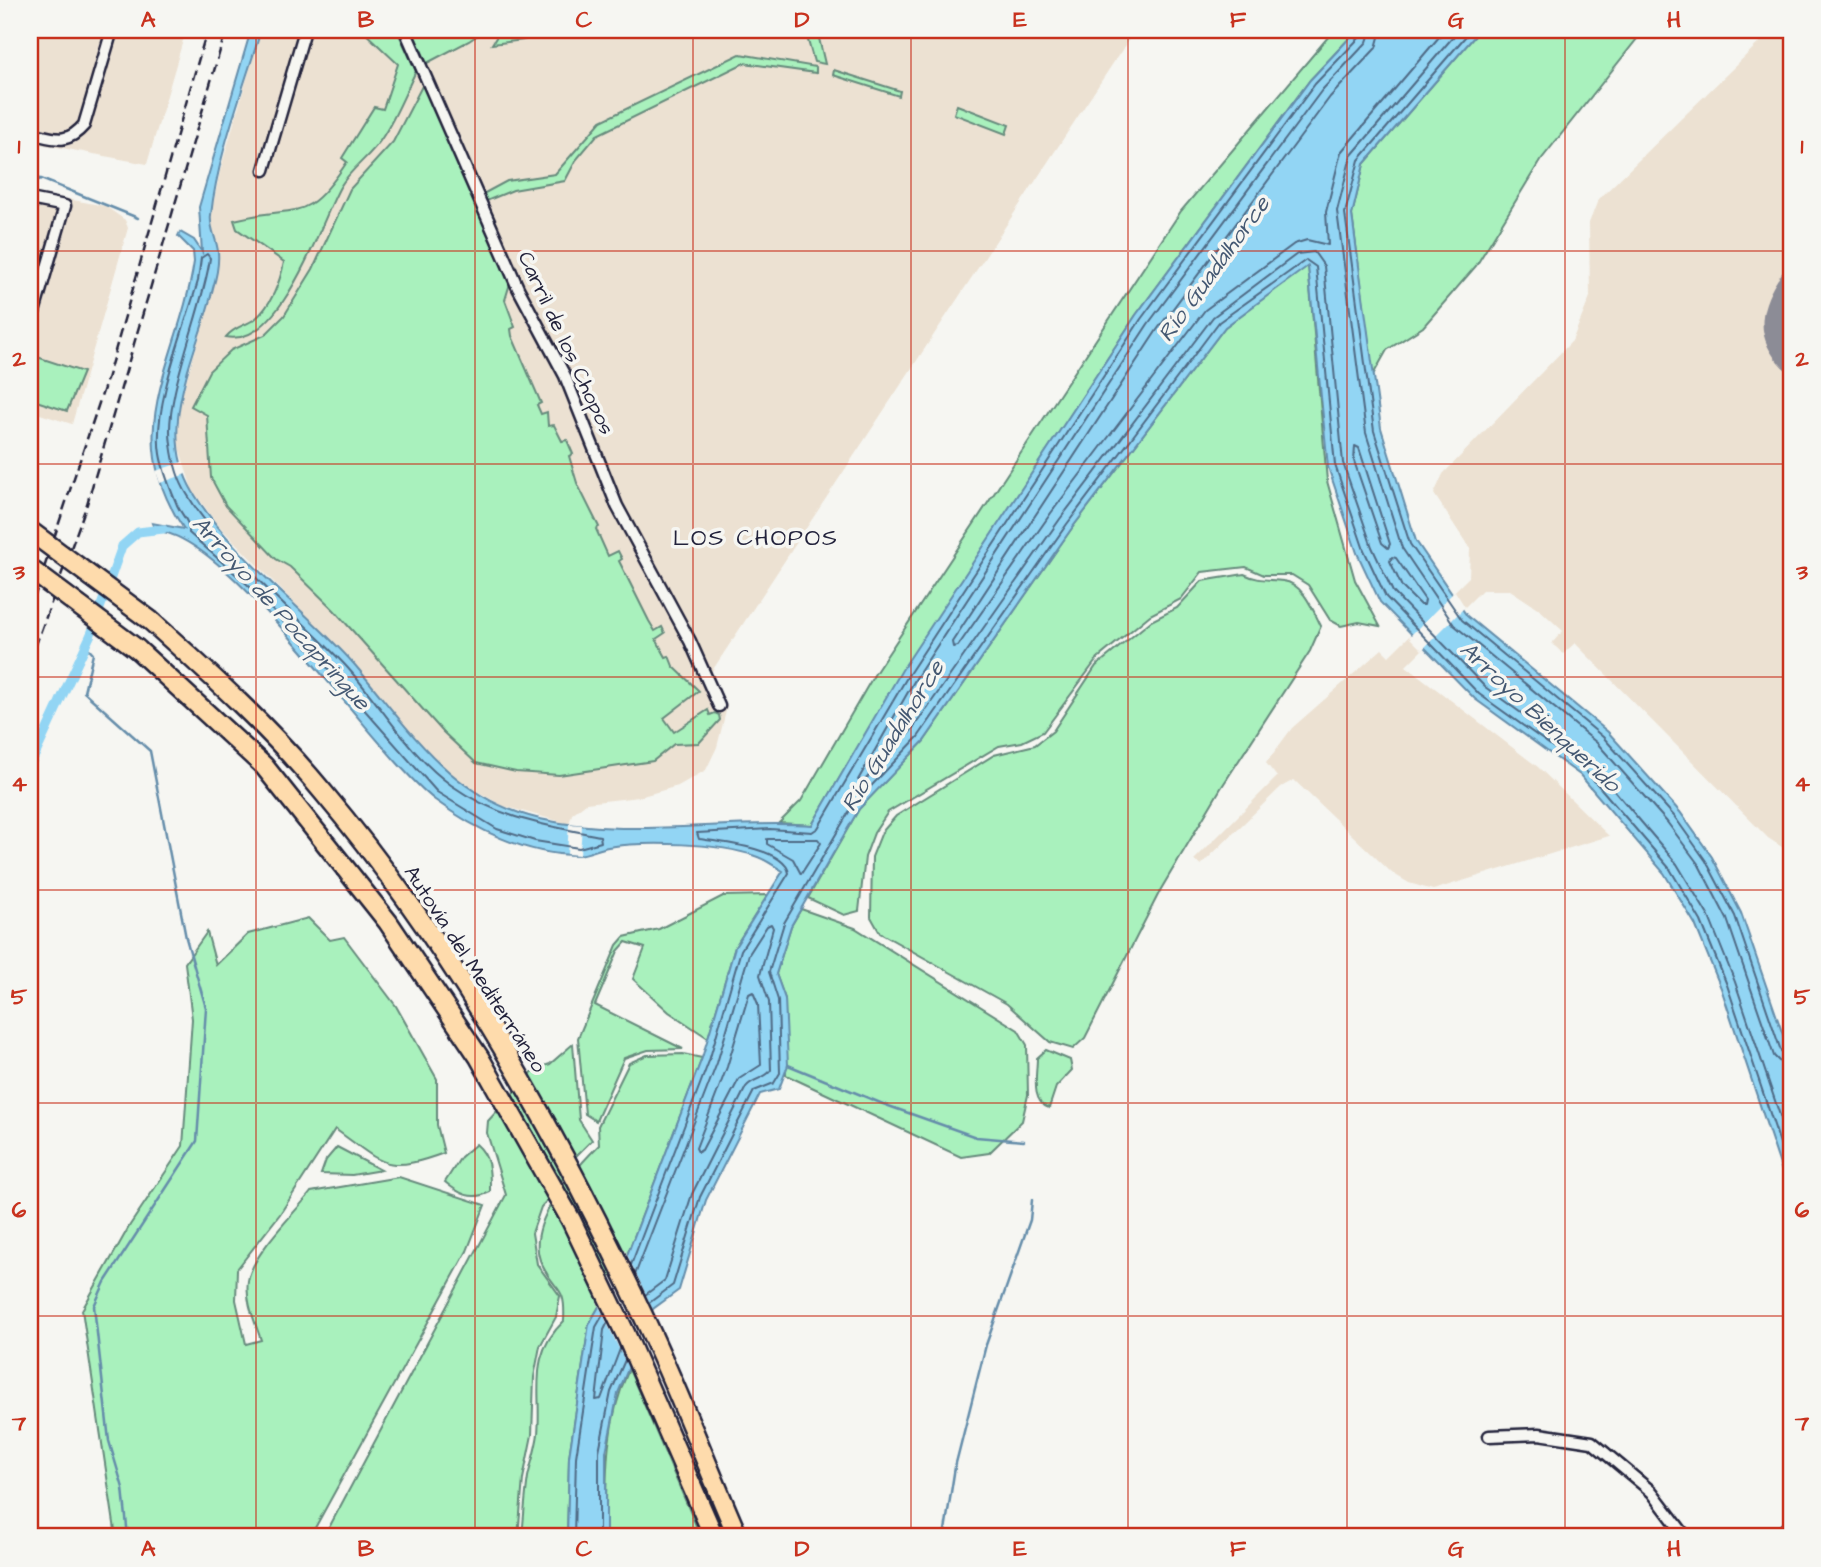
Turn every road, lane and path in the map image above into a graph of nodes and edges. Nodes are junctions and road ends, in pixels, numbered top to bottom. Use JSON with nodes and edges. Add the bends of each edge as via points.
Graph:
{"nodes":[{"id":1,"x":111,"y":30,"type":"edge"},
{"id":2,"x":305,"y":30,"type":"edge"},
{"id":3,"x":405,"y":30,"type":"edge"},
{"id":4,"x":30,"y":133,"type":"edge"},
{"id":5,"x":264,"y":170,"type":"dead end"},
{"id":6,"x":30,"y":199,"type":"edge"},
{"id":7,"x":30,"y":327,"type":"edge"},
{"id":8,"x":30,"y":531,"type":"edge"},
{"id":9,"x":30,"y":569,"type":"edge"},
{"id":10,"x":719,"y":706,"type":"dead end"},
{"id":11,"x":1489,"y":1436,"type":"dead end"},
{"id":12,"x":1791,"y":1527,"type":"edge"},
{"id":13,"x":714,"y":1537,"type":"edge"},
{"id":14,"x":738,"y":1537,"type":"edge"},
{"id":15,"x":1686,"y":1537,"type":"edge"},
{"id":16,"x":1782,"y":1537,"type":"edge"}],
"edges":[{"from":1,"to":4,"type":"street","via":[[84,125],[73,138]]},
{"from":2,"to":5,"type":"street"},
{"from":3,"to":10,"type":"street","name":"Carril de los Chopos","via":[[518,288],[565,376],[617,506],[690,641]]},
{"from":6,"to":7,"type":"street","via":[[65,206]]},
{"from":8,"to":14,"type":"highway","name":"Autovía del Mediterráneo","bridge":true,"via":[[151,621],[234,695],[323,791],[407,900],[493,1034],[585,1200],[647,1324]]},
{"from":9,"to":13,"type":"highway","bridge":true,"via":[[137,649],[264,766],[388,922],[479,1057],[571,1220]]},
{"from":11,"to":15,"type":"street","via":[[1539,1434],[1592,1442],[1652,1492]]},
{"from":12,"to":16,"type":"street"}]}
